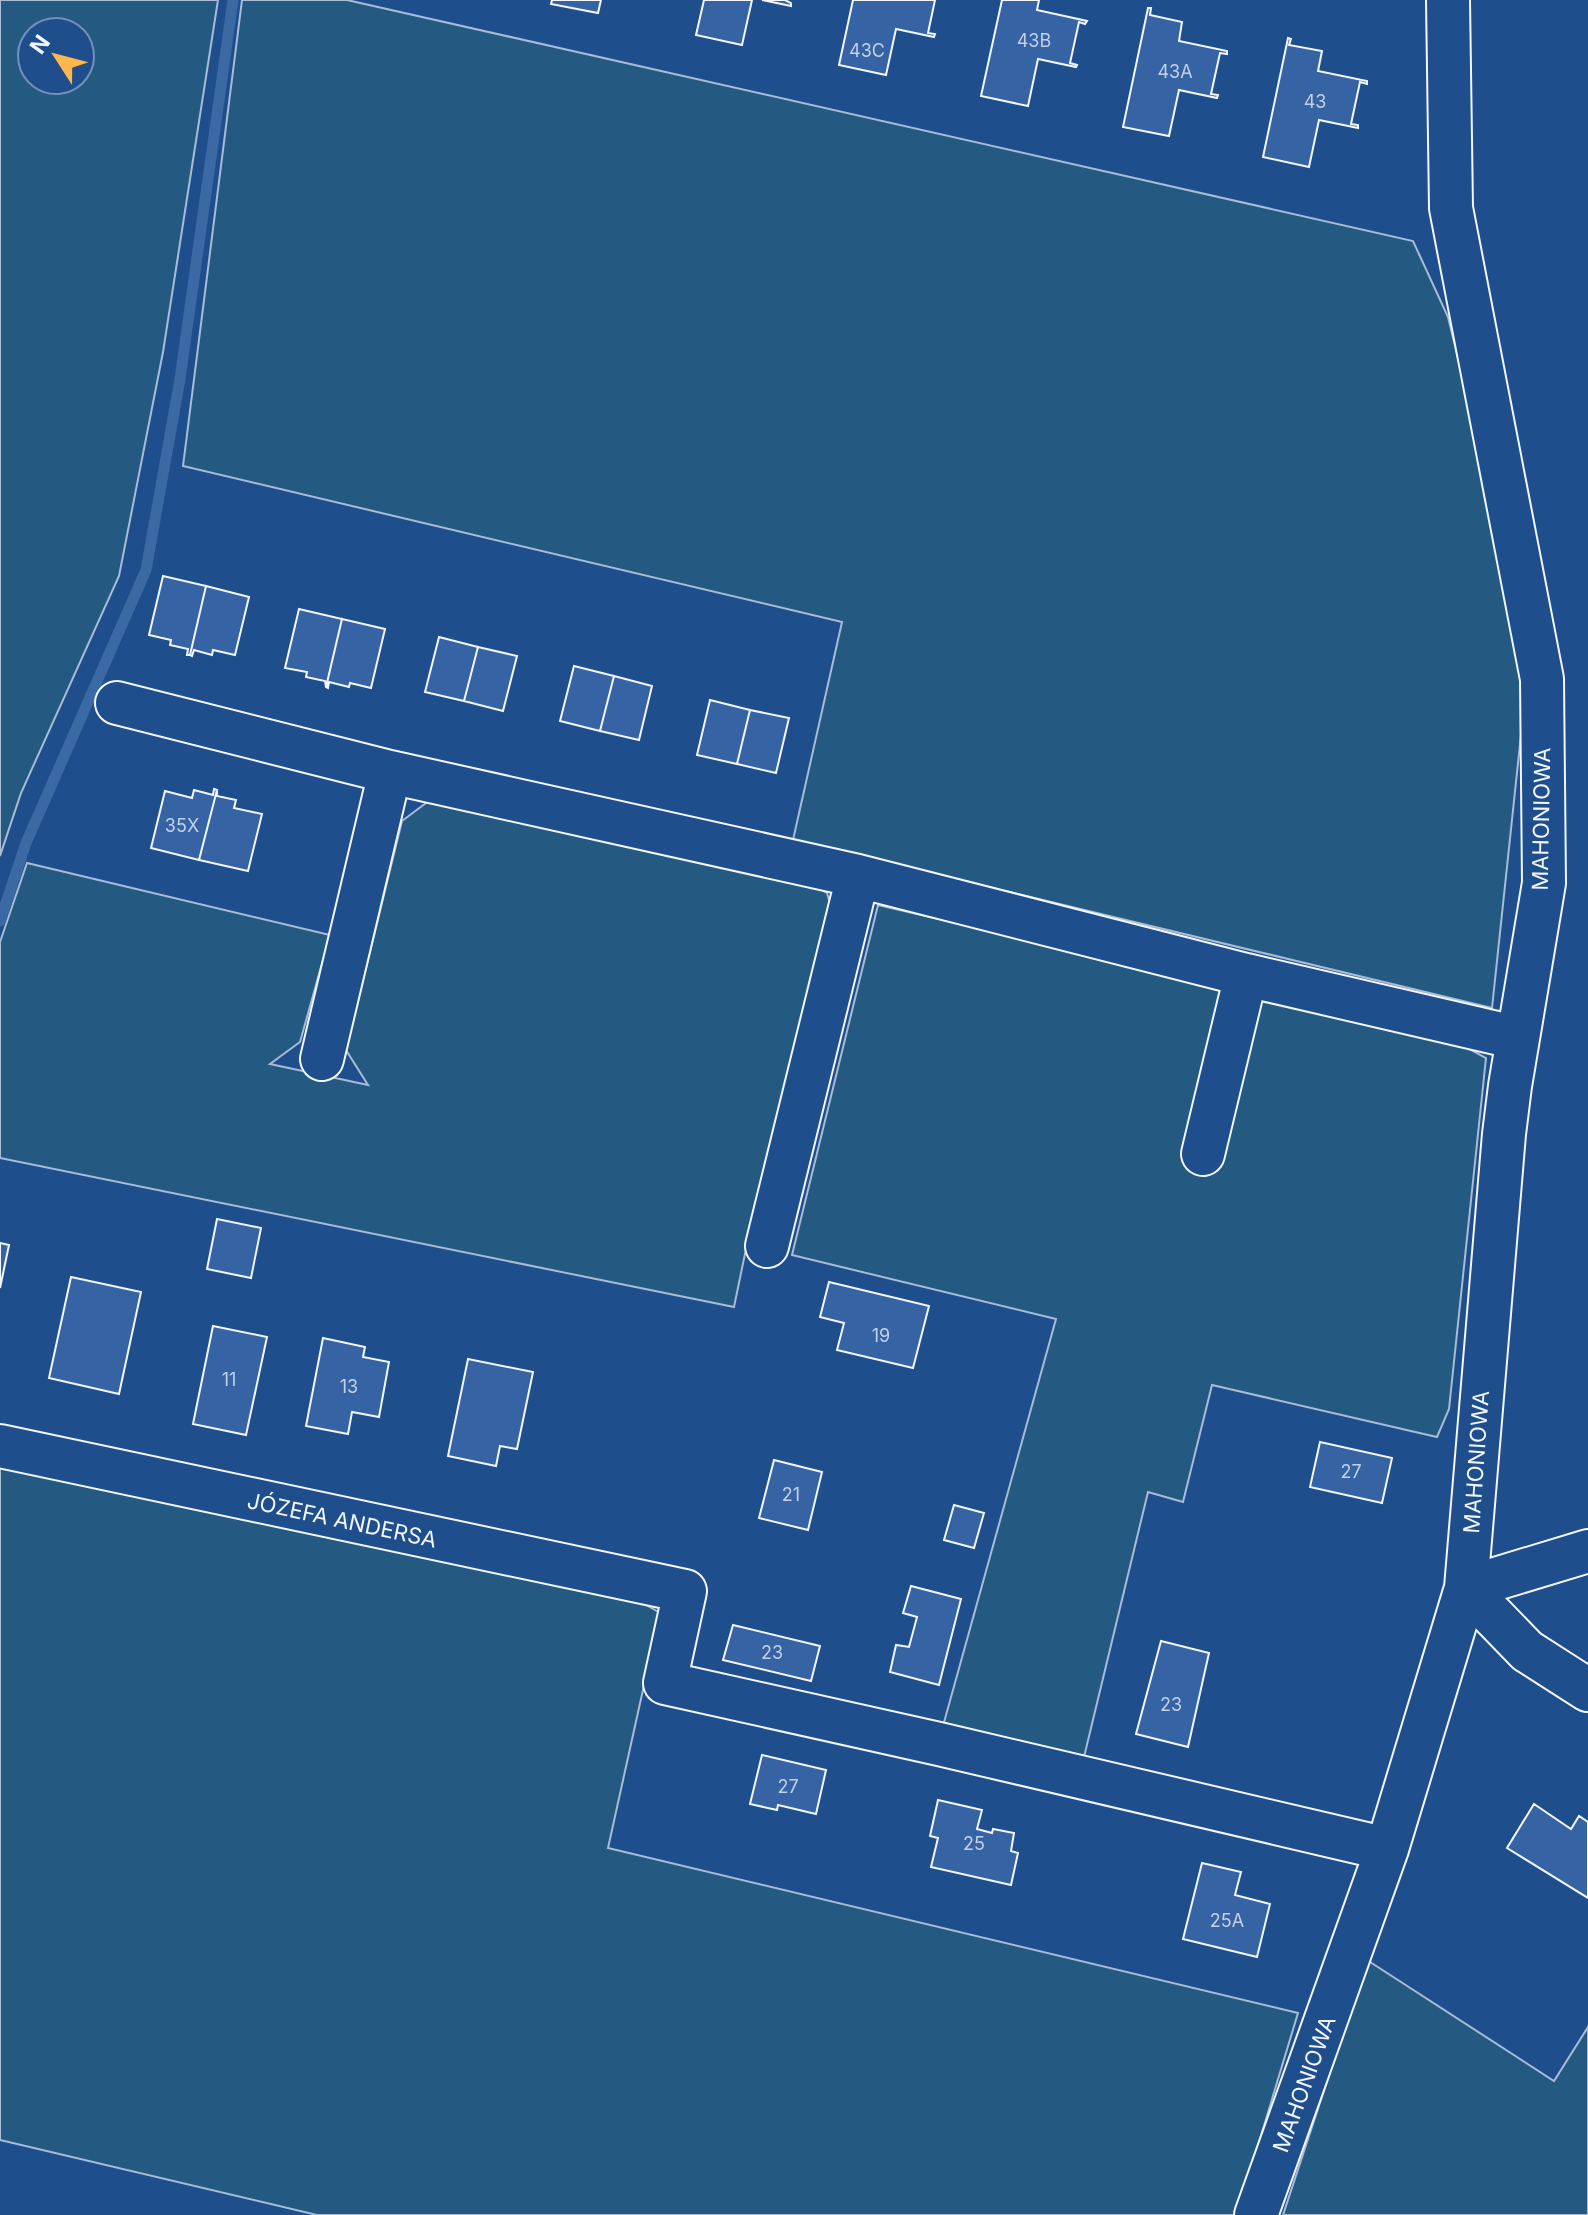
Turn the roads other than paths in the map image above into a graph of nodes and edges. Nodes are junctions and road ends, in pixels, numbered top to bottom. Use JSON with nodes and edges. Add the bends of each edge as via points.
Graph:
{"nodes":[{"id":1,"x":1443,"y":1,"type":"edge"},
{"id":2,"x":117,"y":703,"type":"dead end"},
{"id":3,"x":390,"y":772,"type":"junction"},
{"id":4,"x":858,"y":876,"type":"junction"},
{"id":5,"x":1246,"y":975,"type":"junction"},
{"id":6,"x":1518,"y":1038,"type":"junction"},
{"id":7,"x":322,"y":1059,"type":"dead end"},
{"id":8,"x":1203,"y":1154,"type":"dead end"},
{"id":9,"x":767,"y":1246,"type":"dead end"},
{"id":10,"x":0,"y":1446,"type":"edge"},
{"id":11,"x":1588,"y":1551,"type":"edge"},
{"id":12,"x":1466,"y":1588,"type":"junction"},
{"id":13,"x":1588,"y":1690,"type":"edge"},
{"id":14,"x":1387,"y":1849,"type":"junction"},
{"id":15,"x":1256,"y":2215,"type":"edge"}],
"edges":[{"from":1,"to":6,"type":"street","name":"MAHONIOWA","via":[[1451,208],[1542,679],[1544,883]]},
{"from":2,"to":3,"type":"street"},
{"from":3,"to":4,"type":"street"},
{"from":3,"to":7,"type":"street"},
{"from":4,"to":5,"type":"street"},
{"from":4,"to":9,"type":"street"},
{"from":5,"to":6,"type":"street"},
{"from":5,"to":8,"type":"street"},
{"from":6,"to":12,"type":"street","name":"MAHONIOWA","via":[[1504,1134]]},
{"from":10,"to":14,"type":"street","name":"JÓZEFA ANDERSA","via":[[685,1591],[665,1683]]},
{"from":11,"to":12,"type":"street"},
{"from":12,"to":13,"type":"street","via":[[1527,1651]]},
{"from":12,"to":14,"type":"street","name":"MAHONIOWA"},
{"from":14,"to":15,"type":"street","name":"MAHONIOWA"}]}
